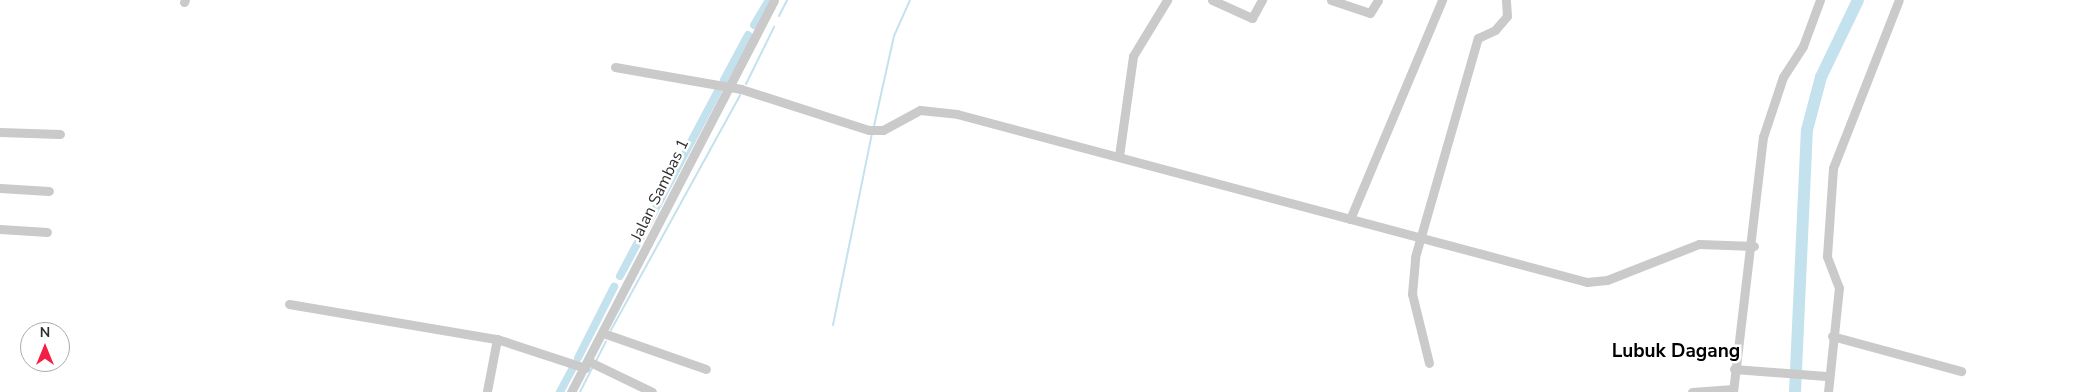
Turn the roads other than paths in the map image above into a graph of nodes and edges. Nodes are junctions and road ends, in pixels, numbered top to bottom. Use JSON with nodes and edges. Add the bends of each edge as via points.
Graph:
{"nodes":[{"id":1,"x":774,"y":0,"type":"edge"},
{"id":2,"x":1167,"y":0,"type":"edge"},
{"id":3,"x":1212,"y":0,"type":"edge"},
{"id":4,"x":1262,"y":0,"type":"edge"},
{"id":5,"x":1331,"y":0,"type":"edge"},
{"id":6,"x":1378,"y":0,"type":"edge"},
{"id":7,"x":1442,"y":0,"type":"edge"},
{"id":8,"x":1506,"y":0,"type":"edge"},
{"id":9,"x":1899,"y":0,"type":"edge"},
{"id":10,"x":1820,"y":1,"type":"edge"},
{"id":11,"x":615,"y":67,"type":"dead end"},
{"id":12,"x":728,"y":86,"type":"junction"},
{"id":13,"x":0,"y":132,"type":"edge"},
{"id":14,"x":60,"y":134,"type":"dead end"},
{"id":15,"x":1119,"y":156,"type":"junction"},
{"id":16,"x":0,"y":188,"type":"edge"},
{"id":17,"x":49,"y":191,"type":"dead end"},
{"id":18,"x":1350,"y":220,"type":"junction"},
{"id":19,"x":0,"y":230,"type":"edge"},
{"id":20,"x":47,"y":232,"type":"dead end"},
{"id":21,"x":1420,"y":238,"type":"junction"},
{"id":22,"x":1754,"y":246,"type":"junction"},
{"id":23,"x":289,"y":304,"type":"dead end"},
{"id":24,"x":603,"y":333,"type":"junction"},
{"id":25,"x":1832,"y":336,"type":"junction"},
{"id":26,"x":497,"y":338,"type":"junction"},
{"id":27,"x":587,"y":363,"type":"junction"},
{"id":28,"x":1429,"y":363,"type":"dead end"},
{"id":29,"x":1739,"y":369,"type":"junction"},
{"id":30,"x":706,"y":370,"type":"dead end"},
{"id":31,"x":1961,"y":371,"type":"dead end"},
{"id":32,"x":1822,"y":376,"type":"junction"},
{"id":33,"x":487,"y":391,"type":"edge"},
{"id":34,"x":1733,"y":391,"type":"edge"},
{"id":35,"x":571,"y":392,"type":"edge"},
{"id":36,"x":652,"y":392,"type":"edge"},
{"id":37,"x":1692,"y":392,"type":"edge"},
{"id":38,"x":1828,"y":392,"type":"edge"}],
"edges":[{"from":1,"to":12,"type":"street","name":"Jalan Sambas 1"},
{"from":2,"to":15,"type":"street","via":[[1133,56]]},
{"from":3,"to":4,"type":"street","via":[[1254,18]]},
{"from":5,"to":6,"type":"street","via":[[1370,13]]},
{"from":7,"to":18,"type":"street"},
{"from":8,"to":21,"type":"street","via":[[1507,16],[1496,30],[1478,38]]},
{"from":9,"to":25,"type":"street","via":[[1835,161],[1827,256],[1839,288]]},
{"from":10,"to":22,"type":"street","via":[[1803,46],[1783,77],[1763,137]]},
{"from":11,"to":12,"type":"street"},
{"from":12,"to":15,"type":"street","via":[[873,130],[920,110],[936,110]]},
{"from":12,"to":24,"type":"street","name":"Jalan Sambas 1"},
{"from":13,"to":14,"type":"street"},
{"from":15,"to":18,"type":"street"},
{"from":16,"to":17,"type":"street"},
{"from":18,"to":21,"type":"street"},
{"from":19,"to":20,"type":"street"},
{"from":21,"to":22,"type":"street","via":[[1540,272],[1594,282],[1699,244]]},
{"from":21,"to":28,"type":"street","via":[[1412,294]]},
{"from":22,"to":29,"type":"street","via":[[1748,273]]},
{"from":23,"to":26,"type":"street"},
{"from":24,"to":27,"type":"street","name":"Jalan Sambas 1"},
{"from":24,"to":30,"type":"street"},
{"from":25,"to":31,"type":"street"},
{"from":25,"to":32,"type":"street"},
{"from":26,"to":27,"type":"street"},
{"from":26,"to":33,"type":"street"},
{"from":27,"to":35,"type":"street","name":"Jalan Sambas 1"},
{"from":27,"to":36,"type":"street"},
{"from":29,"to":32,"type":"street"},
{"from":29,"to":34,"type":"street"},
{"from":32,"to":38,"type":"street"},
{"from":34,"to":37,"type":"street"}]}
